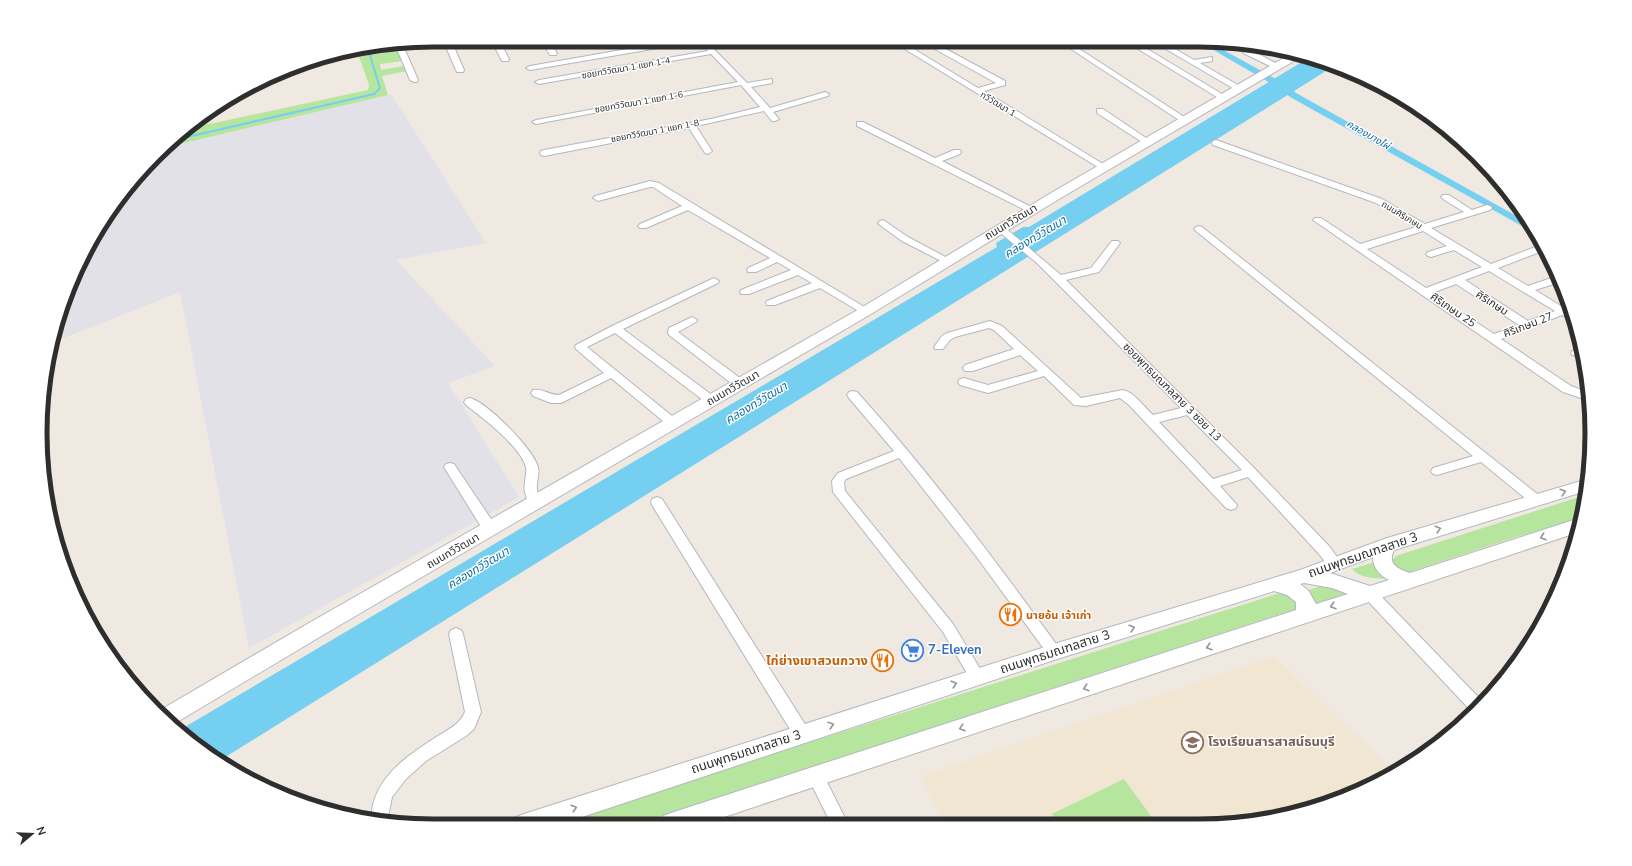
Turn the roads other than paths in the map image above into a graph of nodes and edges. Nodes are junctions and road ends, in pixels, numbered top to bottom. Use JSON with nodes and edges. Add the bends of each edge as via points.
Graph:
{"nodes":[{"id":1,"x":450,"y":47,"type":"edge"},
{"id":2,"x":499,"y":47,"type":"edge"},
{"id":3,"x":548,"y":47,"type":"edge"},
{"id":4,"x":652,"y":47,"type":"edge"},
{"id":5,"x":707,"y":47,"type":"edge"},
{"id":6,"x":905,"y":47,"type":"edge"},
{"id":7,"x":940,"y":47,"type":"edge"},
{"id":8,"x":1072,"y":47,"type":"edge"},
{"id":9,"x":1139,"y":47,"type":"edge"},
{"id":10,"x":1166,"y":47,"type":"edge"},
{"id":11,"x":400,"y":49,"type":"edge"},
{"id":12,"x":1246,"y":51,"type":"dead end"},
{"id":13,"x":712,"y":52,"type":"junction"},
{"id":14,"x":553,"y":54,"type":"dead end"},
{"id":15,"x":1291,"y":58,"type":"edge"},
{"id":16,"x":505,"y":59,"type":"dead end"},
{"id":17,"x":1208,"y":59,"type":"dead end"},
{"id":18,"x":1192,"y":62,"type":"junction"},
{"id":19,"x":1277,"y":66,"type":"junction"},
{"id":20,"x":530,"y":68,"type":"dead end"},
{"id":21,"x":460,"y":70,"type":"dead end"},
{"id":22,"x":414,"y":80,"type":"dead end"},
{"id":23,"x":769,"y":81,"type":"dead end"},
{"id":24,"x":539,"y":82,"type":"dead end"},
{"id":25,"x":744,"y":84,"type":"junction"},
{"id":26,"x":1239,"y":88,"type":"junction"},
{"id":27,"x":977,"y":91,"type":"junction"},
{"id":28,"x":825,"y":94,"type":"dead end"},
{"id":29,"x":1223,"y":97,"type":"junction"},
{"id":30,"x":767,"y":110,"type":"junction"},
{"id":31,"x":1100,"y":111,"type":"dead end"},
{"id":32,"x":775,"y":119,"type":"dead end"},
{"id":33,"x":1185,"y":120,"type":"junction"},
{"id":34,"x":536,"y":122,"type":"dead end"},
{"id":35,"x":691,"y":124,"type":"junction"},
{"id":36,"x":860,"y":124,"type":"dead end"},
{"id":37,"x":1148,"y":142,"type":"junction"},
{"id":38,"x":1216,"y":143,"type":"dead end"},
{"id":39,"x":708,"y":151,"type":"dead end"},
{"id":40,"x":957,"y":152,"type":"dead end"},
{"id":41,"x":544,"y":153,"type":"dead end"},
{"id":42,"x":935,"y":161,"type":"junction"},
{"id":43,"x":1104,"y":167,"type":"junction"},
{"id":44,"x":1446,"y":197,"type":"dead end"},
{"id":45,"x":598,"y":198,"type":"dead end"},
{"id":46,"x":689,"y":206,"type":"junction"},
{"id":47,"x":1487,"y":208,"type":"dead end"},
{"id":48,"x":1032,"y":210,"type":"junction"},
{"id":49,"x":1471,"y":213,"type":"junction"},
{"id":50,"x":1318,"y":220,"type":"dead end"},
{"id":51,"x":883,"y":223,"type":"dead end"},
{"id":52,"x":643,"y":226,"type":"dead end"},
{"id":53,"x":1424,"y":227,"type":"junction"},
{"id":54,"x":1199,"y":229,"type":"dead end"},
{"id":55,"x":1005,"y":232,"type":"junction"},
{"id":56,"x":1115,"y":242,"type":"dead end"},
{"id":57,"x":1455,"y":247,"type":"junction"},
{"id":58,"x":1360,"y":248,"type":"junction"},
{"id":59,"x":1538,"y":249,"type":"edge"},
{"id":60,"x":1431,"y":254,"type":"dead end"},
{"id":61,"x":778,"y":258,"type":"junction"},
{"id":62,"x":948,"y":261,"type":"junction"},
{"id":63,"x":1490,"y":268,"type":"junction"},
{"id":64,"x":752,"y":270,"type":"dead end"},
{"id":65,"x":798,"y":270,"type":"junction"},
{"id":66,"x":1058,"y":279,"type":"junction"},
{"id":67,"x":1457,"y":280,"type":"junction"},
{"id":68,"x":1554,"y":280,"type":"edge"},
{"id":69,"x":714,"y":281,"type":"dead end"},
{"id":70,"x":820,"y":284,"type":"junction"},
{"id":71,"x":1527,"y":290,"type":"junction"},
{"id":72,"x":745,"y":292,"type":"dead end"},
{"id":73,"x":1425,"y":292,"type":"junction"},
{"id":74,"x":771,"y":303,"type":"dead end"},
{"id":75,"x":1565,"y":309,"type":"edge"},
{"id":76,"x":866,"y":311,"type":"junction"},
{"id":77,"x":1565,"y":311,"type":"edge"},
{"id":78,"x":692,"y":320,"type":"dead end"},
{"id":79,"x":1526,"y":326,"type":"junction"},
{"id":80,"x":616,"y":328,"type":"junction"},
{"id":81,"x":1494,"y":338,"type":"junction"},
{"id":82,"x":939,"y":347,"type":"dead end"},
{"id":83,"x":1022,"y":350,"type":"junction"},
{"id":84,"x":969,"y":368,"type":"dead end"},
{"id":85,"x":1046,"y":372,"type":"junction"},
{"id":86,"x":611,"y":374,"type":"junction"},
{"id":87,"x":964,"y":382,"type":"dead end"},
{"id":88,"x":740,"y":384,"type":"junction"},
{"id":89,"x":537,"y":393,"type":"dead end"},
{"id":90,"x":1583,"y":394,"type":"edge"},
{"id":91,"x":853,"y":395,"type":"dead end"},
{"id":92,"x":712,"y":400,"type":"junction"},
{"id":93,"x":470,"y":402,"type":"dead end"},
{"id":94,"x":1190,"y":410,"type":"junction"},
{"id":95,"x":1150,"y":420,"type":"junction"},
{"id":96,"x":673,"y":423,"type":"junction"},
{"id":97,"x":902,"y":452,"type":"junction"},
{"id":98,"x":1484,"y":457,"type":"junction"},
{"id":99,"x":450,"y":467,"type":"dead end"},
{"id":100,"x":1437,"y":471,"type":"dead end"},
{"id":101,"x":1252,"y":472,"type":"junction"},
{"id":102,"x":1210,"y":484,"type":"junction"},
{"id":103,"x":1581,"y":487,"type":"edge"},
{"id":104,"x":1536,"y":500,"type":"junction"},
{"id":105,"x":656,"y":502,"type":"dead end"},
{"id":106,"x":536,"y":503,"type":"junction"},
{"id":107,"x":1231,"y":505,"type":"dead end"},
{"id":108,"x":1573,"y":527,"type":"edge"},
{"id":109,"x":490,"y":529,"type":"junction"},
{"id":110,"x":1387,"y":545,"type":"junction"},
{"id":111,"x":1335,"y":564,"type":"junction"},
{"id":112,"x":1303,"y":576,"type":"junction"},
{"id":113,"x":1404,"y":583,"type":"junction"},
{"id":114,"x":1274,"y":584,"type":"junction"},
{"id":115,"x":1370,"y":594,"type":"junction"},
{"id":116,"x":1304,"y":616,"type":"junction"},
{"id":117,"x":456,"y":634,"type":"dead end"},
{"id":118,"x":1054,"y":652,"type":"junction"},
{"id":119,"x":977,"y":677,"type":"junction"},
{"id":120,"x":1475,"y":703,"type":"edge"},
{"id":121,"x":170,"y":715,"type":"edge"},
{"id":122,"x":802,"y":734,"type":"junction"},
{"id":123,"x":816,"y":777,"type":"junction"},
{"id":124,"x":381,"y":816,"type":"edge"},
{"id":125,"x":542,"y":819,"type":"edge"},
{"id":126,"x":694,"y":819,"type":"edge"},
{"id":127,"x":837,"y":819,"type":"edge"}],
"edges":[{"from":1,"to":21,"type":"street"},
{"from":2,"to":16,"type":"street"},
{"from":3,"to":14,"type":"street"},
{"from":4,"to":20,"type":"street"},
{"from":5,"to":13,"type":"street"},
{"from":6,"to":27,"type":"street","name":"ทวีวัฒนา 1"},
{"from":7,"to":27,"type":"street","via":[[1002,82]]},
{"from":8,"to":33,"type":"street"},
{"from":9,"to":29,"type":"street"},
{"from":10,"to":18,"type":"street"},
{"from":11,"to":22,"type":"street"},
{"from":12,"to":19,"type":"street"},
{"from":13,"to":24,"type":"street","name":"ซอยทวีวัฒนา 1 แยก 1-4"},
{"from":13,"to":25,"type":"street"},
{"from":15,"to":19,"type":"main road","name":"ถนนทวีวัฒนา"},
{"from":17,"to":18,"type":"street"},
{"from":18,"to":26,"type":"street"},
{"from":19,"to":26,"type":"main road","name":"ถนนทวีวัฒนา"},
{"from":23,"to":25,"type":"street","name":"ซอยทวีวัฒนา 1 แยก 1-6"},
{"from":25,"to":30,"type":"street"},
{"from":25,"to":34,"type":"street","name":"ซอยทวีวัฒนา 1 แยก 1-6"},
{"from":26,"to":29,"type":"main road","name":"ถนนทวีวัฒนา"},
{"from":27,"to":43,"type":"street","name":"ทวีวัฒนา 1"},
{"from":28,"to":30,"type":"street","name":"ซอยทวีวัฒนา 1 แยก 1-8"},
{"from":29,"to":33,"type":"main road","name":"ถนนทวีวัฒนา"},
{"from":30,"to":32,"type":"street"},
{"from":30,"to":35,"type":"street","name":"ซอยทวีวัฒนา 1 แยก 1-8"},
{"from":31,"to":37,"type":"street"},
{"from":33,"to":37,"type":"main road","name":"ถนนทวีวัฒนา"},
{"from":35,"to":39,"type":"street"},
{"from":35,"to":41,"type":"street","name":"ซอยทวีวัฒนา 1 แยก 1-8"},
{"from":36,"to":42,"type":"street"},
{"from":37,"to":43,"type":"main road","name":"ถนนทวีวัฒนา"},
{"from":38,"to":53,"type":"street","name":"ถนนศิริเกษม","via":[[1379,201]]},
{"from":40,"to":42,"type":"street"},
{"from":42,"to":48,"type":"street"},
{"from":43,"to":48,"type":"main road","name":"ถนนทวีวัฒนา"},
{"from":44,"to":49,"type":"street"},
{"from":45,"to":46,"type":"street","via":[[650,184],[656,185]]},
{"from":46,"to":52,"type":"street"},
{"from":46,"to":61,"type":"street"},
{"from":47,"to":49,"type":"street"},
{"from":48,"to":55,"type":"main road","name":"ถนนทวีวัฒนา"},
{"from":49,"to":53,"type":"street"},
{"from":50,"to":58,"type":"street","name":"ศิริเกษม 25"},
{"from":51,"to":62,"type":"street","via":[[905,239]]},
{"from":53,"to":57,"type":"street","name":"ถนนศิริเกษม"},
{"from":53,"to":58,"type":"street"},
{"from":54,"to":98,"type":"street"},
{"from":55,"to":62,"type":"main road","name":"ถนนทวีวัฒนา"},
{"from":55,"to":66,"type":"street","name":"ซอยพุทธมณฑลสาย 3 ซอย 13"},
{"from":56,"to":66,"type":"street","via":[[1095,270]]},
{"from":57,"to":60,"type":"street"},
{"from":57,"to":63,"type":"street","name":"ถนนศิริเกษม"},
{"from":58,"to":73,"type":"street","name":"ศิริเกษม 25"},
{"from":59,"to":63,"type":"street"},
{"from":61,"to":64,"type":"street"},
{"from":61,"to":65,"type":"street"},
{"from":62,"to":76,"type":"main road","name":"ถนนทวีวัฒนา"},
{"from":63,"to":67,"type":"street"},
{"from":63,"to":71,"type":"street","name":"ถนนศิริเกษม"},
{"from":65,"to":70,"type":"street"},
{"from":65,"to":72,"type":"street"},
{"from":66,"to":94,"type":"street","name":"ซอยพุทธมณฑลสาย 3 ซอย 13"},
{"from":67,"to":73,"type":"street"},
{"from":67,"to":79,"type":"street","name":"ศิริเกษม"},
{"from":68,"to":71,"type":"street"},
{"from":69,"to":80,"type":"street"},
{"from":70,"to":74,"type":"street"},
{"from":70,"to":76,"type":"street"},
{"from":71,"to":75,"type":"street","name":"ถนนศิริเกษม"},
{"from":73,"to":81,"type":"street","name":"ศิริเกษม 25"},
{"from":76,"to":88,"type":"main road","name":"ถนนทวีวัฒนา"},
{"from":77,"to":79,"type":"street","name":"ศิริเกษม 27"},
{"from":78,"to":88,"type":"street","via":[[673,330],[673,333]]},
{"from":79,"to":81,"type":"street","name":"ศิริเกษม 27"},
{"from":80,"to":86,"type":"street","via":[[580,347]]},
{"from":80,"to":92,"type":"street"},
{"from":81,"to":90,"type":"street","name":"ศิริเกษม 25","via":[[1567,389]]},
{"from":82,"to":83,"type":"street","via":[[951,335],[990,324]]},
{"from":83,"to":84,"type":"street"},
{"from":83,"to":85,"type":"street"},
{"from":85,"to":87,"type":"street","via":[[988,389]]},
{"from":85,"to":95,"type":"street","via":[[1078,402],[1123,394]]},
{"from":86,"to":89,"type":"street","via":[[561,399]]},
{"from":86,"to":96,"type":"street"},
{"from":88,"to":92,"type":"main road","name":"ถนนทวีวัฒนา"},
{"from":91,"to":97,"type":"street"},
{"from":92,"to":96,"type":"main road","name":"ถนนทวีวัฒนา"},
{"from":93,"to":106,"type":"street","via":[[520,448],[531,465],[531,492]]},
{"from":94,"to":95,"type":"street"},
{"from":94,"to":101,"type":"street","name":"ซอยพุทธมณฑลสาย 3 ซอย 13"},
{"from":95,"to":102,"type":"street"},
{"from":96,"to":106,"type":"main road","name":"ถนนทวีวัฒนา"},
{"from":97,"to":118,"type":"street","via":[[981,552]]},
{"from":97,"to":119,"type":"street","via":[[842,476],[838,481],[839,492],[948,628]]},
{"from":98,"to":100,"type":"street"},
{"from":98,"to":104,"type":"street"},
{"from":99,"to":109,"type":"street"},
{"from":101,"to":102,"type":"street"},
{"from":101,"to":111,"type":"street","name":"ซอยพุทธมณฑลสาย 3 ซอย 13"},
{"from":102,"to":107,"type":"street"},
{"from":104,"to":103,"type":"main road","name":"ถนนพุทธมณฑลสาย 3","one_way":true},
{"from":110,"to":104,"type":"main road","name":"ถนนพุทธมณฑลสาย 3","one_way":true},
{"from":105,"to":122,"type":"street"},
{"from":106,"to":109,"type":"main road","name":"ถนนทวีวัฒนา"},
{"from":108,"to":113,"type":"main road","one_way":true},
{"from":109,"to":121,"type":"main road","name":"ถนนทวีวัฒนา"},
{"from":110,"to":111,"type":"main road","name":"ถนนพุทธมณฑลสาย 3"},
{"from":110,"to":113,"type":"main road","via":[[1380,560],[1385,568]]},
{"from":111,"to":112,"type":"main road","name":"ถนนพุทธมณฑลสาย 3"},
{"from":111,"to":113,"type":"main road","via":[[1364,582]]},
{"from":112,"to":114,"type":"main road","name":"ถนนพุทธมณฑลสาย 3"},
{"from":112,"to":115,"type":"main road","via":[[1333,581]]},
{"from":113,"to":115,"type":"main road"},
{"from":114,"to":116,"type":"main road","via":[[1288,586],[1300,594],[1306,604]]},
{"from":118,"to":114,"type":"main road","name":"ถนนพุทธมณฑลสาย 3","one_way":true},
{"from":115,"to":116,"type":"main road","one_way":true},
{"from":115,"to":120,"type":"street"},
{"from":116,"to":123,"type":"main road","one_way":true},
{"from":117,"to":124,"type":"street","via":[[473,712],[464,728],[420,756],[400,774],[386,792]]},
{"from":118,"to":119,"type":"main road","name":"ถนนพุทธมณฑลสาย 3"},
{"from":122,"to":119,"type":"main road","name":"ถนนพุทธมณฑลสาย 3","one_way":true},
{"from":125,"to":122,"type":"main road","name":"ถนนพุทธมณฑลสาย 3","one_way":true},
{"from":123,"to":126,"type":"main road"},
{"from":123,"to":127,"type":"street"}]}
